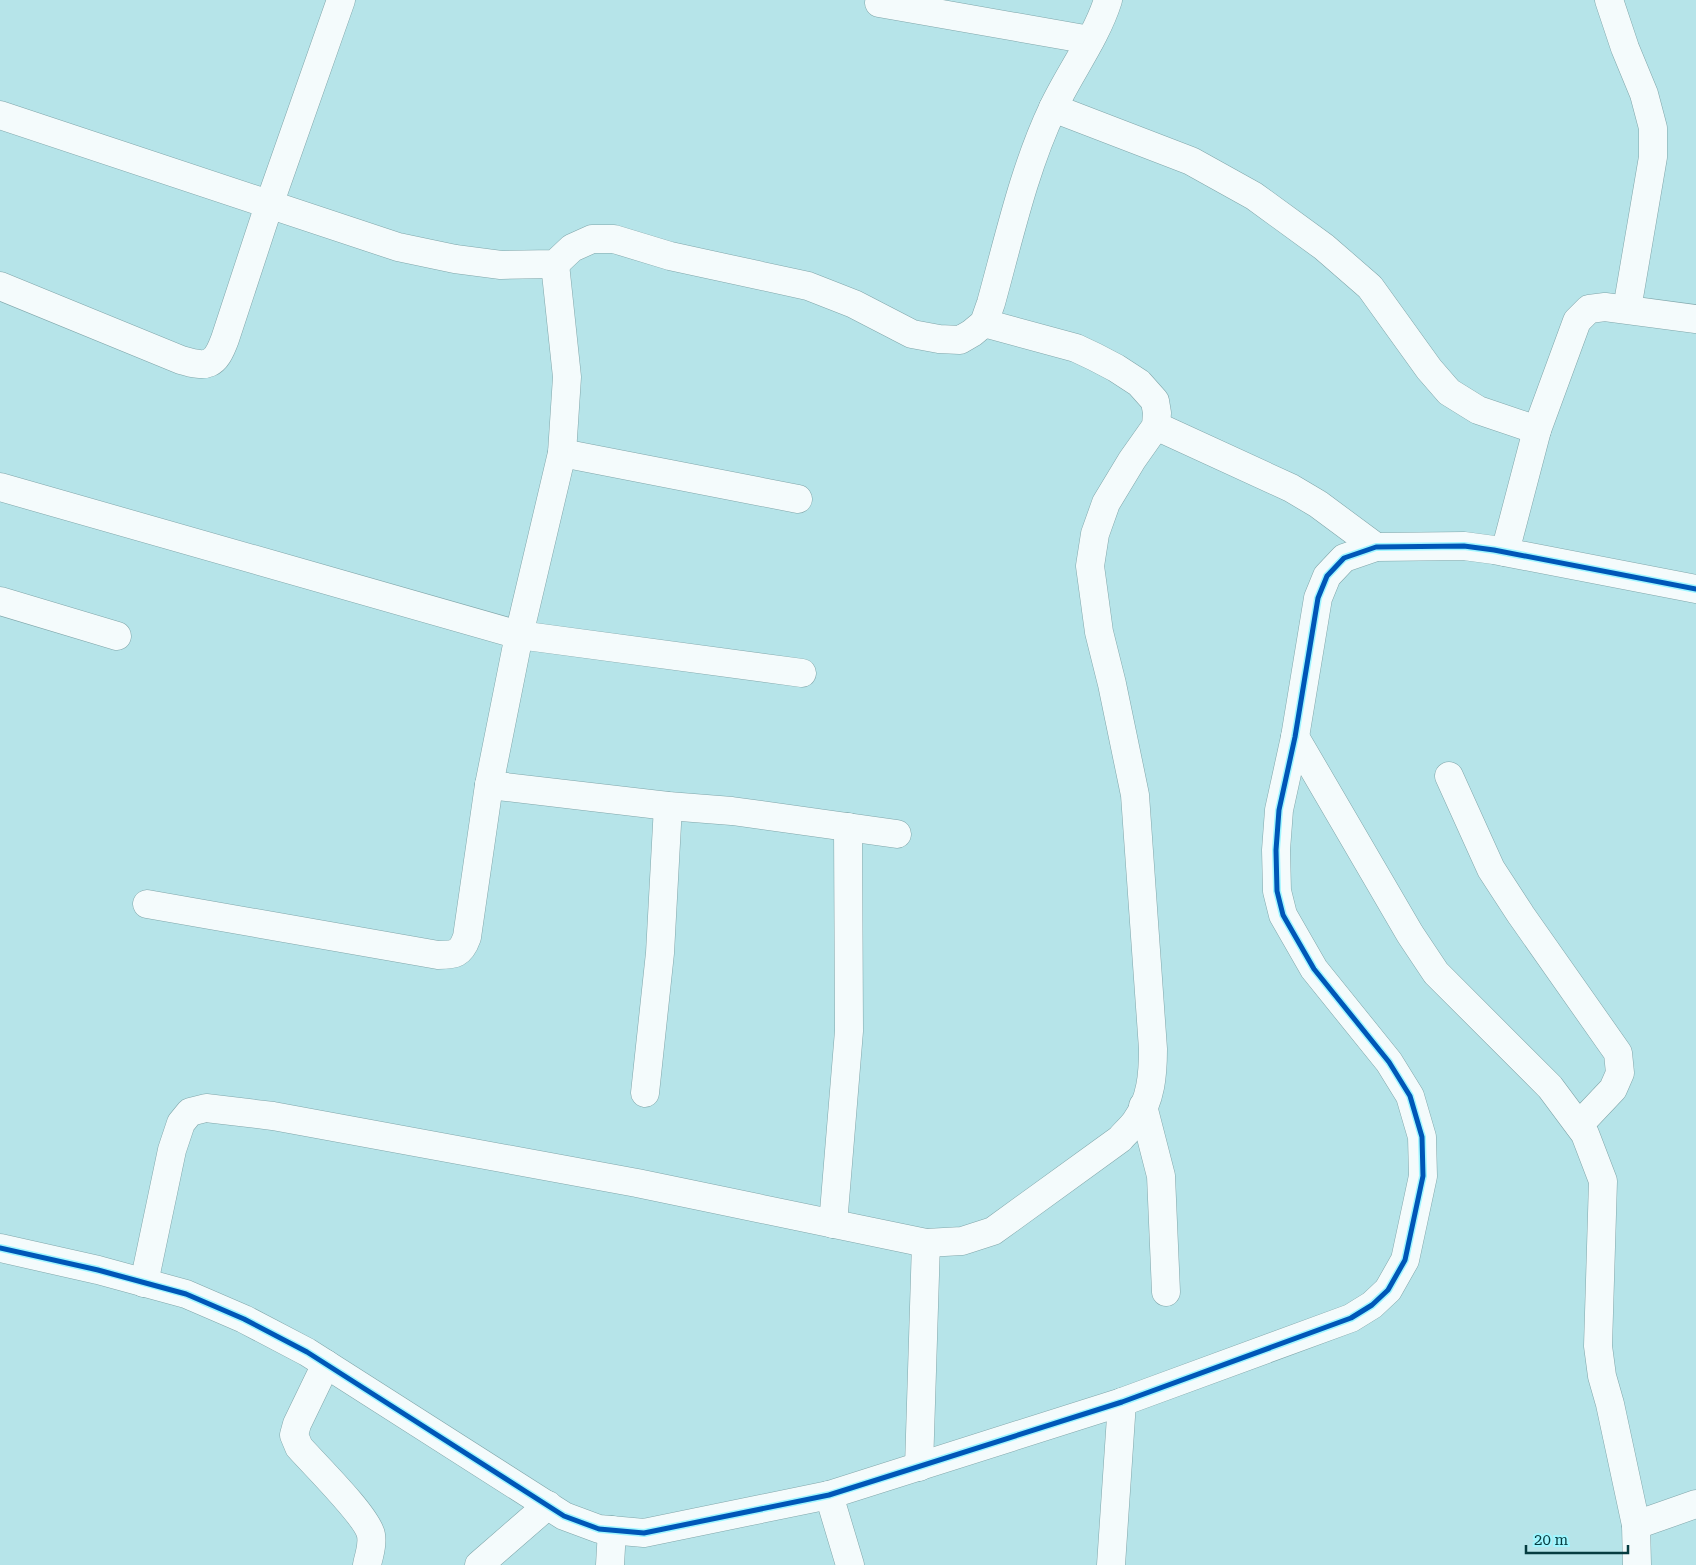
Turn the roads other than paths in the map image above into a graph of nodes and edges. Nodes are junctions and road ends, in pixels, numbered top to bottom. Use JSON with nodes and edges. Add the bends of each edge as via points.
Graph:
{"nodes":[{"id":1,"x":341,"y":0,"type":"edge"},
{"id":2,"x":1108,"y":0,"type":"edge"},
{"id":3,"x":1609,"y":0,"type":"edge"},
{"id":4,"x":879,"y":3,"type":"dead end"},
{"id":5,"x":1090,"y":40,"type":"junction"},
{"id":6,"x":1053,"y":108,"type":"junction"},
{"id":7,"x":0,"y":115,"type":"edge"},
{"id":8,"x":269,"y":205,"type":"junction"},
{"id":9,"x":555,"y":264,"type":"junction"},
{"id":10,"x":0,"y":286,"type":"edge"},
{"id":11,"x":1628,"y":309,"type":"junction"},
{"id":12,"x":1696,"y":319,"type":"edge"},
{"id":13,"x":984,"y":322,"type":"junction"},
{"id":14,"x":1156,"y":426,"type":"junction"},
{"id":15,"x":1537,"y":430,"type":"junction"},
{"id":16,"x":562,"y":453,"type":"junction"},
{"id":17,"x":0,"y":487,"type":"edge"},
{"id":18,"x":798,"y":499,"type":"dead end"},
{"id":19,"x":1376,"y":546,"type":"junction"},
{"id":20,"x":1499,"y":551,"type":"junction"},
{"id":21,"x":1696,"y":589,"type":"edge"},
{"id":22,"x":0,"y":601,"type":"edge"},
{"id":23,"x":519,"y":635,"type":"junction"},
{"id":24,"x":117,"y":636,"type":"dead end"},
{"id":25,"x":802,"y":673,"type":"dead end"},
{"id":26,"x":1295,"y":737,"type":"junction"},
{"id":27,"x":1449,"y":776,"type":"dead end"},
{"id":28,"x":489,"y":785,"type":"junction"},
{"id":29,"x":668,"y":806,"type":"junction"},
{"id":30,"x":848,"y":827,"type":"junction"},
{"id":31,"x":897,"y":834,"type":"dead end"},
{"id":32,"x":147,"y":904,"type":"dead end"},
{"id":33,"x":645,"y":1094,"type":"dead end"},
{"id":34,"x":1143,"y":1106,"type":"junction"},
{"id":35,"x":1579,"y":1125,"type":"junction"},
{"id":36,"x":833,"y":1224,"type":"junction"},
{"id":37,"x":926,"y":1243,"type":"junction"},
{"id":38,"x":0,"y":1248,"type":"edge"},
{"id":39,"x":144,"y":1283,"type":"junction"},
{"id":40,"x":1166,"y":1292,"type":"dead end"},
{"id":41,"x":326,"y":1364,"type":"junction"},
{"id":42,"x":1122,"y":1402,"type":"junction"},
{"id":43,"x":919,"y":1467,"type":"junction"},
{"id":44,"x":829,"y":1495,"type":"junction"},
{"id":45,"x":1696,"y":1504,"type":"edge"},
{"id":46,"x":548,"y":1505,"type":"junction"},
{"id":47,"x":1636,"y":1525,"type":"junction"},
{"id":48,"x":612,"y":1530,"type":"junction"},
{"id":49,"x":367,"y":1565,"type":"edge"},
{"id":50,"x":479,"y":1565,"type":"edge"},
{"id":51,"x":610,"y":1565,"type":"edge"},
{"id":52,"x":850,"y":1565,"type":"edge"},
{"id":53,"x":1111,"y":1565,"type":"edge"},
{"id":54,"x":1637,"y":1565,"type":"edge"}],
"edges":[{"from":1,"to":8,"type":"street"},
{"from":2,"to":5,"type":"street"},
{"from":3,"to":11,"type":"street","via":[[1644,94],[1652,128],[1653,157]]},
{"from":4,"to":5,"type":"street"},
{"from":5,"to":6,"type":"street"},
{"from":6,"to":13,"type":"street","via":[[1030,164]]},
{"from":6,"to":15,"type":"street","via":[[1191,161],[1254,196],[1324,247],[1370,287],[1449,392],[1478,410]]},
{"from":7,"to":8,"type":"street"},
{"from":8,"to":9,"type":"street","via":[[426,253],[501,265]]},
{"from":8,"to":10,"type":"street","via":[[226,339],[220,354],[209,364],[197,365],[181,360]]},
{"from":9,"to":13,"type":"street","via":[[572,248],[592,239],[614,239],[670,256],[808,286],[854,304],[912,334],[960,340]]},
{"from":9,"to":16,"type":"street","via":[[567,377]]},
{"from":11,"to":12,"type":"street"},
{"from":11,"to":15,"type":"street","via":[[1589,309],[1577,321]]},
{"from":13,"to":14,"type":"street","via":[[1076,348],[1116,368],[1139,383],[1154,401]]},
{"from":14,"to":19,"type":"street","via":[[1291,488]]},
{"from":14,"to":34,"type":"street","via":[[1106,503],[1095,534],[1090,566],[1099,632],[1135,795],[1153,1049],[1153,1074]]},
{"from":15,"to":20,"type":"street"},
{"from":16,"to":18,"type":"street"},
{"from":16,"to":23,"type":"street"},
{"from":17,"to":23,"type":"street"},
{"from":19,"to":20,"type":"street","via":[[1464,546]]},
{"from":19,"to":26,"type":"street","via":[[1344,558],[1327,576],[1321,590]]},
{"from":20,"to":21,"type":"street"},
{"from":22,"to":24,"type":"street"},
{"from":23,"to":25,"type":"street"},
{"from":23,"to":28,"type":"street"},
{"from":26,"to":35,"type":"street","via":[[1436,973],[1550,1087]]},
{"from":26,"to":42,"type":"street","via":[[1279,810],[1276,850],[1283,915],[1314,969],[1389,1062],[1410,1096],[1422,1138],[1423,1176],[1405,1260],[1388,1290],[1351,1318]]},
{"from":27,"to":35,"type":"street","via":[[1491,869],[1618,1054],[1620,1074],[1613,1089]]},
{"from":28,"to":29,"type":"street"},
{"from":28,"to":32,"type":"street","via":[[467,937],[463,948],[453,955]]},
{"from":29,"to":30,"type":"street"},
{"from":29,"to":33,"type":"street","via":[[660,953]]},
{"from":30,"to":31,"type":"street"},
{"from":30,"to":36,"type":"street","via":[[850,1031]]},
{"from":34,"to":37,"type":"street","via":[[1136,1121],[1120,1138],[993,1231],[962,1241]]},
{"from":34,"to":40,"type":"street","via":[[1161,1176]]},
{"from":35,"to":47,"type":"street","via":[[1603,1181],[1598,1346]]},
{"from":36,"to":37,"type":"street"},
{"from":36,"to":39,"type":"street","via":[[637,1183],[273,1116],[206,1108],[190,1112],[181,1123],[172,1150]]},
{"from":37,"to":43,"type":"street"},
{"from":38,"to":39,"type":"street"},
{"from":39,"to":41,"type":"street","via":[[186,1294],[236,1316]]},
{"from":41,"to":46,"type":"street"},
{"from":41,"to":49,"type":"street","via":[[294,1434],[299,1447],[362,1516],[371,1532],[372,1548]]},
{"from":42,"to":43,"type":"street"},
{"from":42,"to":53,"type":"street"},
{"from":43,"to":44,"type":"street"},
{"from":44,"to":48,"type":"street","via":[[644,1533]]},
{"from":44,"to":52,"type":"street"},
{"from":45,"to":47,"type":"street"},
{"from":46,"to":48,"type":"street","via":[[564,1516],[599,1529]]},
{"from":46,"to":50,"type":"street"},
{"from":47,"to":54,"type":"street"},
{"from":48,"to":51,"type":"street"}]}
